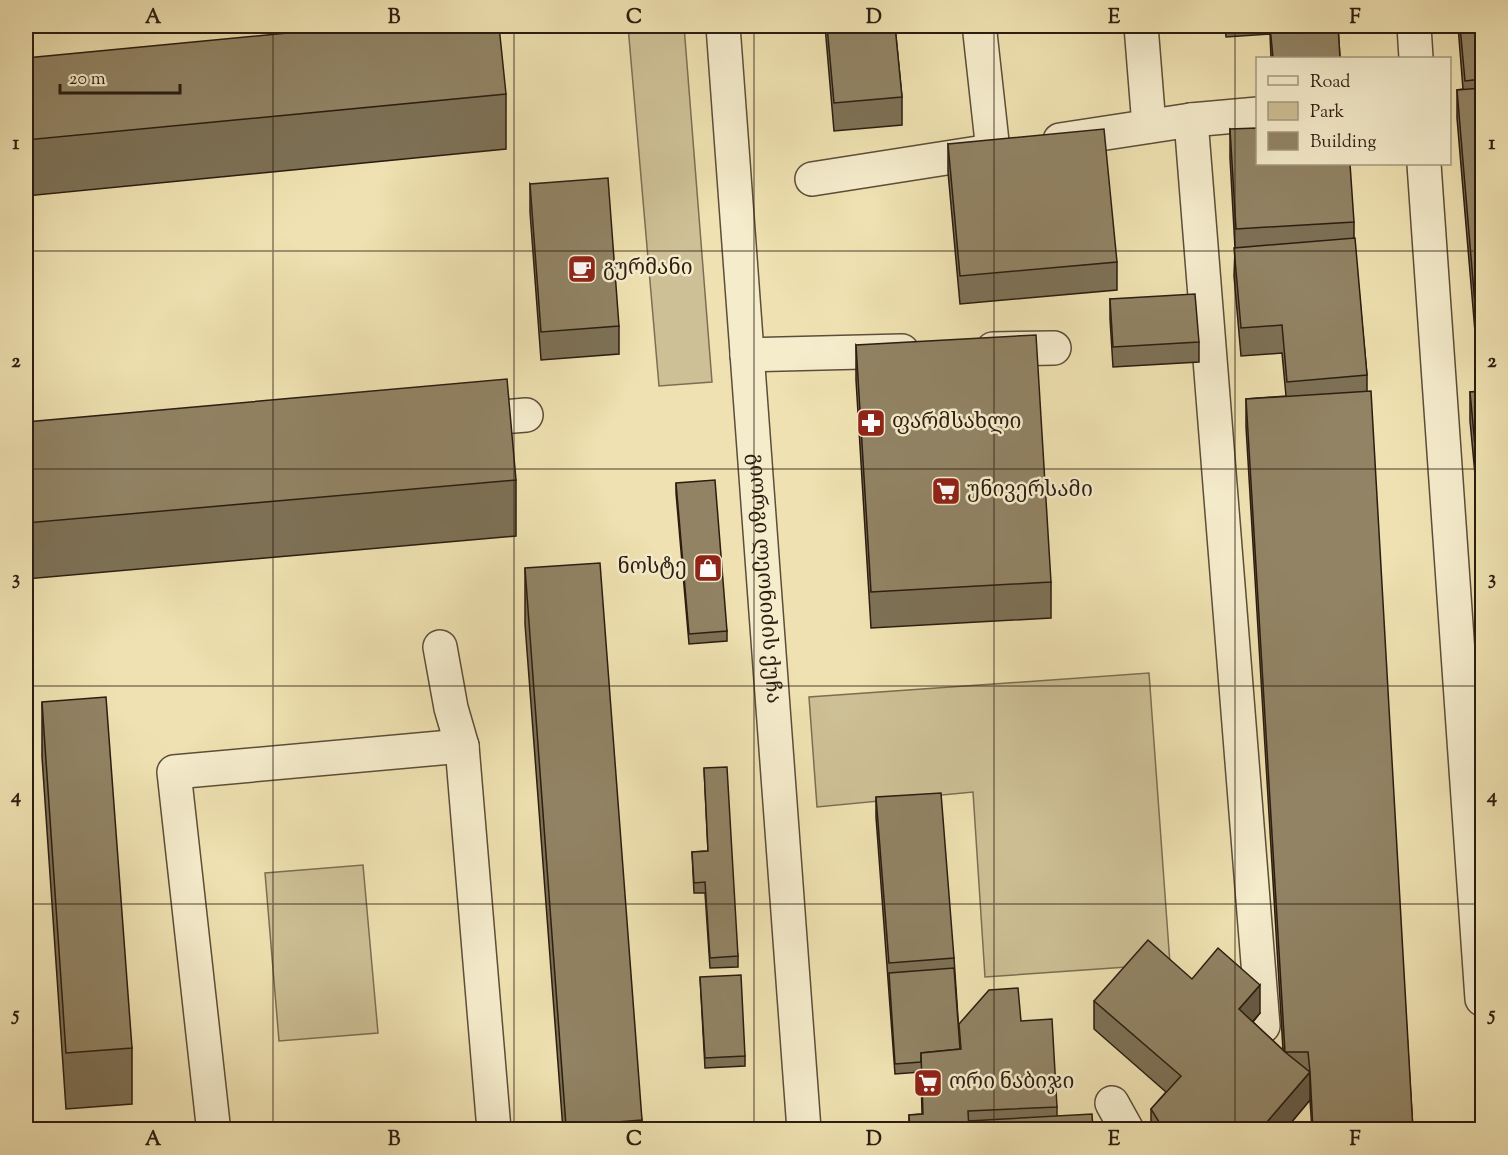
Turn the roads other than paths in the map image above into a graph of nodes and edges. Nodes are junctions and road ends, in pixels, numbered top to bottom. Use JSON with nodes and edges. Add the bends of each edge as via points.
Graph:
{"nodes":[{"id":1,"x":723,"y":26,"type":"edge"},
{"id":2,"x":982,"y":26,"type":"edge"},
{"id":3,"x":1141,"y":26,"type":"edge"},
{"id":4,"x":1414,"y":26,"type":"edge"},
{"id":5,"x":1416,"y":57,"type":"edge"},
{"id":6,"x":1256,"y":114,"type":"edge"},
{"id":7,"x":1191,"y":120,"type":"junction"},
{"id":8,"x":1149,"y":126,"type":"junction"},
{"id":9,"x":993,"y":151,"type":"junction"},
{"id":10,"x":1424,"y":165,"type":"edge"},
{"id":11,"x":812,"y":179,"type":"dead end"},
{"id":12,"x":1054,"y":348,"type":"dead end"},
{"id":13,"x":970,"y":350,"type":"edge"},
{"id":14,"x":934,"y":351,"type":"edge"},
{"id":15,"x":747,"y":355,"type":"junction"},
{"id":16,"x":526,"y":415,"type":"dead end"},
{"id":17,"x":431,"y":423,"type":"edge"},
{"id":18,"x":440,"y":647,"type":"dead end"},
{"id":19,"x":462,"y":746,"type":"junction"},
{"id":20,"x":1477,"y":827,"type":"edge"},
{"id":21,"x":1482,"y":999,"type":"edge"},
{"id":22,"x":1263,"y":1026,"type":"dead end"},
{"id":23,"x":212,"y":1130,"type":"edge"},
{"id":24,"x":494,"y":1130,"type":"edge"},
{"id":25,"x":804,"y":1130,"type":"edge"}],
"edges":[{"from":1,"to":15,"type":"street","name":"გიორგი ლეონიძის ქუჩა"},
{"from":2,"to":9,"type":"street"},
{"from":3,"to":8,"type":"street"},
{"from":4,"to":5,"type":"street"},
{"from":6,"to":7,"type":"street"},
{"from":7,"to":8,"type":"street"},
{"from":7,"to":22,"type":"street"},
{"from":8,"to":9,"type":"street"},
{"from":9,"to":11,"type":"street"},
{"from":10,"to":20,"type":"street"},
{"from":12,"to":13,"type":"street"},
{"from":14,"to":15,"type":"street"},
{"from":15,"to":25,"type":"street","name":"გიორგი ლეონიძის ქუჩა"},
{"from":16,"to":17,"type":"street"},
{"from":18,"to":19,"type":"street"},
{"from":19,"to":23,"type":"street","via":[[174,772]]},
{"from":19,"to":24,"type":"street"},
{"from":20,"to":21,"type":"street"}]}
